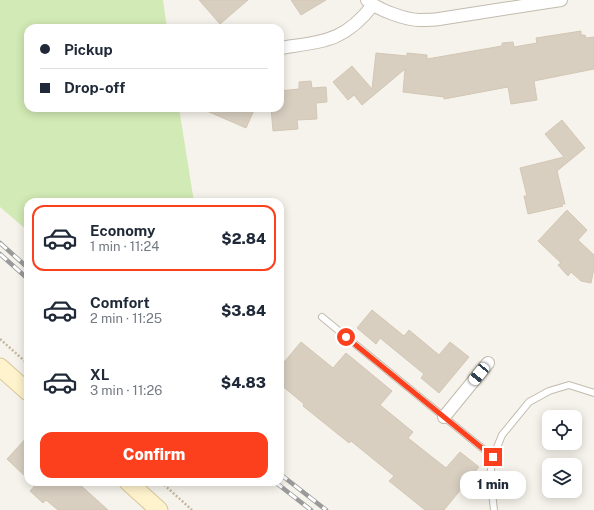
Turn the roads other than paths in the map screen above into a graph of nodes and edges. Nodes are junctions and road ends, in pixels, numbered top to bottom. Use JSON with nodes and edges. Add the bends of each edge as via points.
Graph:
{"nodes":[{"id":1,"x":561,"y":0,"type":"edge"},
{"id":2,"x":370,"y":2,"type":"edge"},
{"id":3,"x":284,"y":47,"type":"edge"},
{"id":4,"x":322,"y":317,"type":"dead end"},
{"id":5,"x":488,"y":363,"type":"dead end"},
{"id":6,"x":0,"y":367,"type":"edge"},
{"id":7,"x":24,"y":388,"type":"edge"},
{"id":8,"x":594,"y":393,"type":"edge"},
{"id":9,"x":444,"y":417,"type":"junction"},
{"id":10,"x":493,"y":457,"type":"junction"},
{"id":11,"x":132,"y":486,"type":"edge"},
{"id":12,"x":159,"y":510,"type":"edge"},
{"id":13,"x":494,"y":510,"type":"edge"}],
"edges":[{"from":1,"to":2,"type":"street","via":[[419,20],[404,17]]},
{"from":2,"to":3,"type":"street","via":[[363,17],[343,34],[323,41]]},
{"from":4,"to":9,"type":"lane"},
{"from":5,"to":9,"type":"street"},
{"from":6,"to":7,"type":"main road"},
{"from":8,"to":10,"type":"lane","via":[[569,385],[549,391],[529,402],[502,435]]},
{"from":9,"to":10,"type":"lane"},
{"from":10,"to":13,"type":"lane","via":[[490,476]]},
{"from":11,"to":12,"type":"main road"}]}
